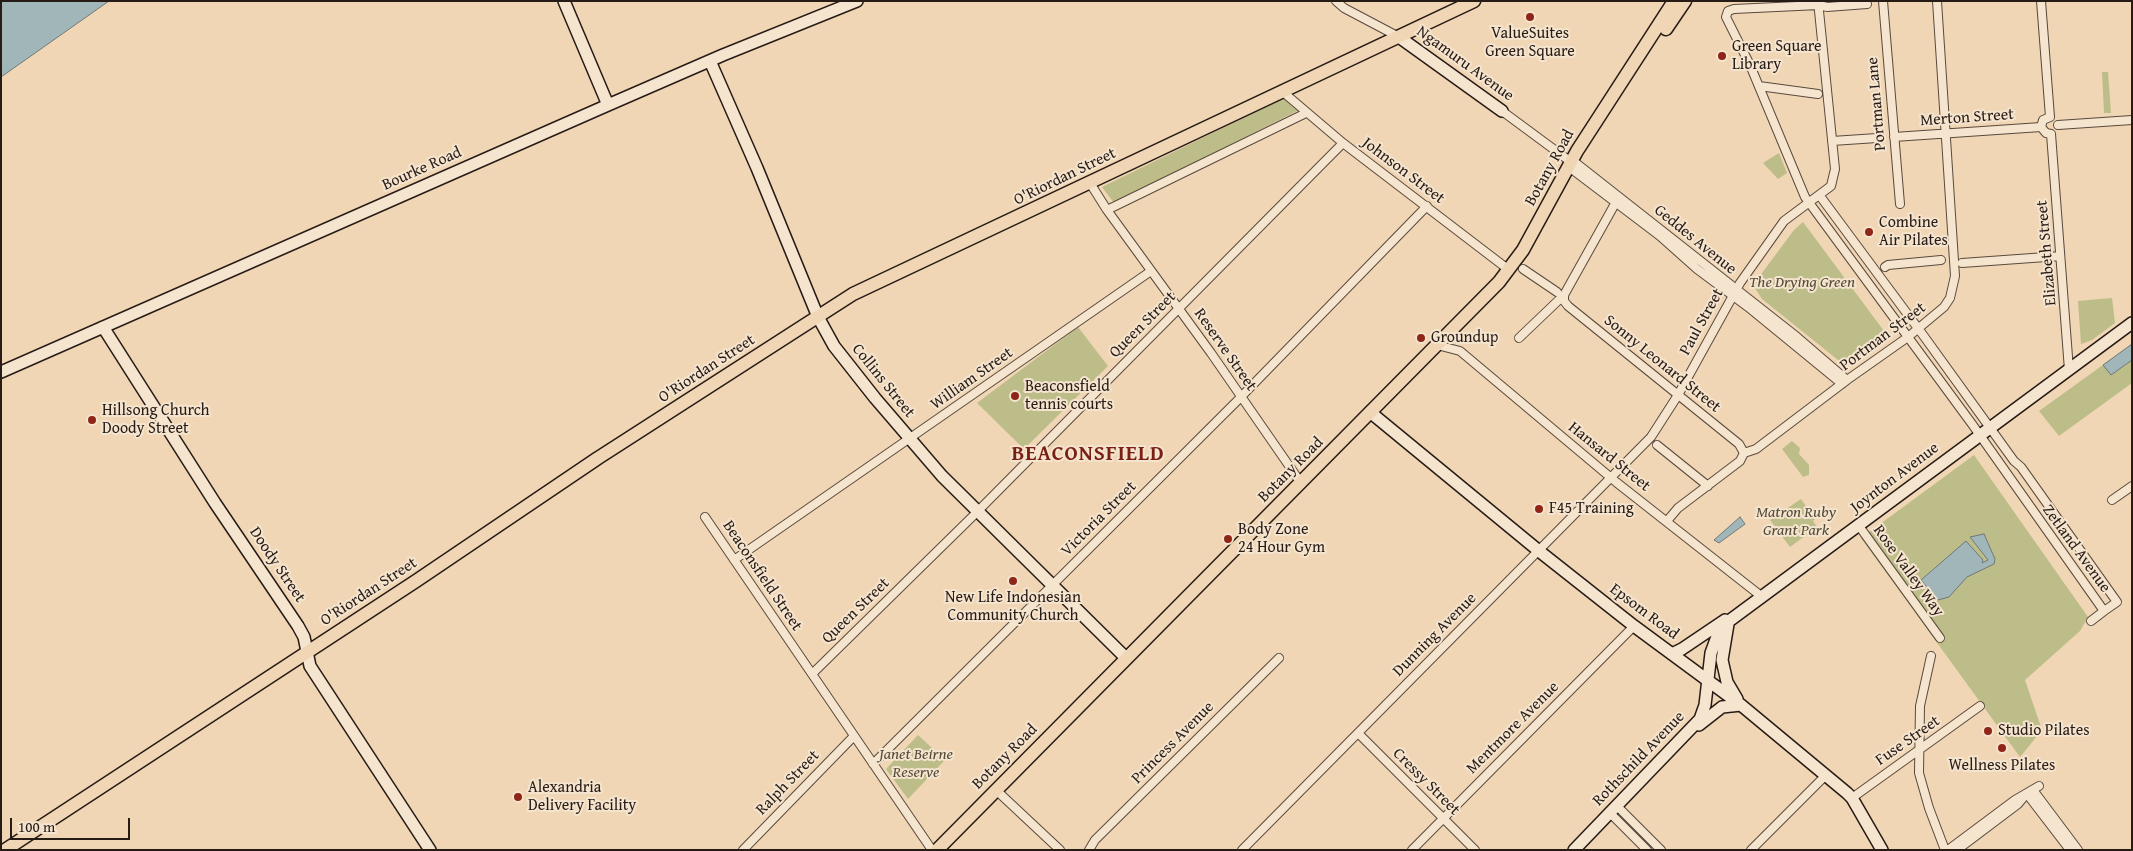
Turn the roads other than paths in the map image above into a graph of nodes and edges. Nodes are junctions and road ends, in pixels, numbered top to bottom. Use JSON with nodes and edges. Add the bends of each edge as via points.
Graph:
{"nodes":[{"id":1,"x":564,"y":1,"type":"edge"},
{"id":2,"x":857,"y":1,"type":"edge"},
{"id":3,"x":1336,"y":1,"type":"edge"},
{"id":4,"x":1474,"y":1,"type":"edge"},
{"id":5,"x":1674,"y":1,"type":"edge"},
{"id":6,"x":1685,"y":1,"type":"edge"},
{"id":7,"x":1883,"y":1,"type":"edge"},
{"id":8,"x":1937,"y":1,"type":"edge"},
{"id":9,"x":2041,"y":1,"type":"edge"},
{"id":10,"x":1819,"y":3,"type":"edge"},
{"id":11,"x":1867,"y":4,"type":"dead end"},
{"id":12,"x":1399,"y":37,"type":"junction"},
{"id":13,"x":710,"y":61,"type":"junction"},
{"id":14,"x":1624,"y":79,"type":"junction"},
{"id":15,"x":1759,"y":86,"type":"junction"},
{"id":16,"x":1283,"y":92,"type":"junction"},
{"id":17,"x":1818,"y":94,"type":"dead end"},
{"id":18,"x":608,"y":104,"type":"junction"},
{"id":19,"x":1502,"y":110,"type":"joint"},
{"id":20,"x":1306,"y":113,"type":"junction"},
{"id":21,"x":2050,"y":117,"type":"junction"},
{"id":22,"x":2132,"y":120,"type":"edge"},
{"id":23,"x":2058,"y":125,"type":"junction"},
{"id":24,"x":2041,"y":127,"type":"junction"},
{"id":25,"x":1946,"y":133,"type":"junction"},
{"id":26,"x":2051,"y":134,"type":"junction"},
{"id":27,"x":1894,"y":137,"type":"junction"},
{"id":28,"x":1877,"y":138,"type":"dead end"},
{"id":29,"x":1832,"y":141,"type":"junction"},
{"id":30,"x":1343,"y":142,"type":"junction"},
{"id":31,"x":1570,"y":163,"type":"junction"},
{"id":32,"x":1090,"y":182,"type":"junction"},
{"id":33,"x":1820,"y":196,"type":"junction"},
{"id":34,"x":1616,"y":202,"type":"junction"},
{"id":35,"x":1809,"y":203,"type":"junction"},
{"id":36,"x":1900,"y":204,"type":"dead end"},
{"id":37,"x":1427,"y":206,"type":"junction"},
{"id":38,"x":1107,"y":210,"type":"junction"},
{"id":39,"x":2060,"y":256,"type":"junction"},
{"id":40,"x":1940,"y":260,"type":"dead end"},
{"id":41,"x":1962,"y":263,"type":"dead end"},
{"id":42,"x":1885,"y":267,"type":"dead end"},
{"id":43,"x":1508,"y":270,"type":"junction"},
{"id":44,"x":1523,"y":270,"type":"dead end"},
{"id":45,"x":1151,"y":271,"type":"junction"},
{"id":46,"x":1734,"y":292,"type":"junction"},
{"id":47,"x":1561,"y":294,"type":"junction"},
{"id":48,"x":1180,"y":309,"type":"junction"},
{"id":49,"x":818,"y":317,"type":"junction"},
{"id":50,"x":2132,"y":323,"type":"edge"},
{"id":51,"x":103,"y":327,"type":"junction"},
{"id":52,"x":1919,"y":329,"type":"junction"},
{"id":53,"x":1908,"y":337,"type":"junction"},
{"id":54,"x":1519,"y":338,"type":"dead end"},
{"id":55,"x":1437,"y":345,"type":"junction"},
{"id":56,"x":2069,"y":370,"type":"junction"},
{"id":57,"x":1,"y":372,"type":"edge"},
{"id":58,"x":1845,"y":382,"type":"junction"},
{"id":59,"x":1678,"y":395,"type":"junction"},
{"id":60,"x":1241,"y":397,"type":"junction"},
{"id":61,"x":1370,"y":412,"type":"junction"},
{"id":62,"x":1990,"y":427,"type":"junction"},
{"id":63,"x":1980,"y":435,"type":"junction"},
{"id":64,"x":909,"y":439,"type":"junction"},
{"id":65,"x":1648,"y":440,"type":"joint"},
{"id":66,"x":1657,"y":445,"type":"dead end"},
{"id":67,"x":1744,"y":453,"type":"junction"},
{"id":68,"x":1611,"y":477,"type":"junction"},
{"id":69,"x":1301,"y":483,"type":"junction"},
{"id":70,"x":1708,"y":486,"type":"junction"},
{"id":71,"x":2132,"y":486,"type":"edge"},
{"id":72,"x":2112,"y":500,"type":"dead end"},
{"id":73,"x":979,"y":510,"type":"junction"},
{"id":74,"x":705,"y":517,"type":"dead end"},
{"id":75,"x":1667,"y":521,"type":"junction"},
{"id":76,"x":1859,"y":526,"type":"junction"},
{"id":77,"x":1539,"y":551,"type":"junction"},
{"id":78,"x":734,"y":560,"type":"junction"},
{"id":79,"x":1053,"y":584,"type":"junction"},
{"id":80,"x":1761,"y":596,"type":"junction"},
{"id":81,"x":2104,"y":611,"type":"junction"},
{"id":82,"x":1739,"y":612,"type":"junction"},
{"id":83,"x":1729,"y":621,"type":"junction"},
{"id":84,"x":2091,"y":621,"type":"dead end"},
{"id":85,"x":1634,"y":626,"type":"junction"},
{"id":86,"x":1938,"y":636,"type":"dead end"},
{"id":87,"x":307,"y":652,"type":"junction"},
{"id":88,"x":1672,"y":654,"type":"junction"},
{"id":89,"x":1932,"y":656,"type":"dead end"},
{"id":90,"x":1126,"y":658,"type":"junction"},
{"id":91,"x":1279,"y":658,"type":"dead end"},
{"id":92,"x":812,"y":674,"type":"junction"},
{"id":93,"x":1707,"y":680,"type":"junction"},
{"id":94,"x":1741,"y":705,"type":"junction"},
{"id":95,"x":1980,"y":706,"type":"dead end"},
{"id":96,"x":1358,"y":733,"type":"junction"},
{"id":97,"x":1688,"y":734,"type":"junction"},
{"id":98,"x":854,"y":736,"type":"junction"},
{"id":99,"x":1918,"y":750,"type":"junction"},
{"id":100,"x":874,"y":764,"type":"junction"},
{"id":101,"x":1826,"y":774,"type":"junction"},
{"id":102,"x":996,"y":790,"type":"junction"},
{"id":103,"x":2031,"y":792,"type":"junction"},
{"id":104,"x":1852,"y":798,"type":"junction"},
{"id":105,"x":1614,"y":810,"type":"junction"},
{"id":106,"x":1444,"y":818,"type":"junction"},
{"id":107,"x":1647,"y":836,"type":"junction"},
{"id":108,"x":1960,"y":845,"type":"edge"},
{"id":109,"x":5,"y":850,"type":"edge"},
{"id":110,"x":430,"y":850,"type":"edge"},
{"id":111,"x":743,"y":850,"type":"edge"},
{"id":112,"x":932,"y":850,"type":"edge"},
{"id":113,"x":937,"y":850,"type":"edge"},
{"id":114,"x":1060,"y":850,"type":"edge"},
{"id":115,"x":1089,"y":850,"type":"edge"},
{"id":116,"x":1242,"y":850,"type":"edge"},
{"id":117,"x":1412,"y":850,"type":"edge"},
{"id":118,"x":1475,"y":850,"type":"edge"},
{"id":119,"x":1574,"y":850,"type":"edge"},
{"id":120,"x":1647,"y":850,"type":"edge"},
{"id":121,"x":1651,"y":850,"type":"edge"},
{"id":122,"x":1661,"y":850,"type":"edge"},
{"id":123,"x":1751,"y":850,"type":"edge"},
{"id":124,"x":1882,"y":850,"type":"edge"},
{"id":125,"x":1947,"y":850,"type":"edge"},
{"id":126,"x":2070,"y":850,"type":"edge"},
{"id":127,"x":2078,"y":850,"type":"edge"}],
"edges":[{"from":1,"to":18,"type":"street"},
{"from":2,"to":13,"type":"street","name":"Bourke Road"},
{"from":3,"to":12,"type":"street","name":"Ngamuru Avenue"},
{"from":4,"to":12,"type":"main road","name":"O'Riordan Street"},
{"from":5,"to":14,"type":"main road","name":"Botany Road"},
{"from":6,"to":14,"type":"main road","name":"Botany Road","via":[[1645,57]]},
{"from":7,"to":27,"type":"street","name":"Portman Lane"},
{"from":8,"to":25,"type":"street","name":"Portman Street"},
{"from":9,"to":21,"type":"street"},
{"from":10,"to":11,"type":"street","via":[[1828,7]]},
{"from":10,"to":15,"type":"street","name":"Zetland Avenue","via":[[1728,11],[1727,18]]},
{"from":10,"to":29,"type":"street"},
{"from":12,"to":16,"type":"main road","name":"O'Riordan Street"},
{"from":12,"to":19,"type":"street","name":"Ngamuru Avenue"},
{"from":13,"to":18,"type":"street","name":"Bourke Road"},
{"from":13,"to":49,"type":"street","name":"Collins Street"},
{"from":14,"to":31,"type":"main road","name":"Botany Road"},
{"from":15,"to":17,"type":"street"},
{"from":15,"to":35,"type":"street","name":"Zetland Avenue"},
{"from":16,"to":20,"type":"street","name":"Johnson Street"},
{"from":16,"to":32,"type":"main road","name":"O'Riordan Street"},
{"from":18,"to":51,"type":"street","name":"Bourke Road"},
{"from":19,"to":31,"type":"street","name":"Ngamuru Avenue"},
{"from":20,"to":30,"type":"street","name":"Johnson Street"},
{"from":20,"to":38,"type":"street"},
{"from":21,"to":23,"type":"street"},
{"from":21,"to":24,"type":"street","via":[[2043,120]]},
{"from":22,"to":23,"type":"street"},
{"from":23,"to":26,"type":"street"},
{"from":24,"to":25,"type":"street","name":"Merton Street"},
{"from":24,"to":26,"type":"street"},
{"from":25,"to":27,"type":"street","name":"Merton Street"},
{"from":25,"to":52,"type":"street","name":"Portman Street","via":[[1954,289],[1944,307]]},
{"from":26,"to":39,"type":"street","name":"Elizabeth Street"},
{"from":27,"to":36,"type":"street","name":"Portman Lane"},
{"from":28,"to":29,"type":"street"},
{"from":29,"to":33,"type":"street","via":[[1834,180]]},
{"from":30,"to":37,"type":"street","name":"Johnson Street"},
{"from":30,"to":48,"type":"street","name":"Queen Street"},
{"from":31,"to":34,"type":"street","name":"Geddes Avenue"},
{"from":31,"to":43,"type":"main road","name":"Botany Road","via":[[1523,250]]},
{"from":31,"to":46,"type":"street","name":"Geddes Avenue"},
{"from":32,"to":38,"type":"street","name":"Reserve Street"},
{"from":32,"to":49,"type":"main road","name":"O'Riordan Street","via":[[859,291]]},
{"from":33,"to":35,"type":"street","name":"Paul Street"},
{"from":33,"to":52,"type":"street","name":"Zetland Avenue"},
{"from":34,"to":46,"type":"street","name":"Geddes Avenue"},
{"from":34,"to":47,"type":"street"},
{"from":35,"to":46,"type":"street","name":"Paul Street","via":[[1784,221]]},
{"from":35,"to":53,"type":"street","name":"Zetland Avenue"},
{"from":37,"to":43,"type":"street","name":"Johnson Street"},
{"from":37,"to":60,"type":"street","name":"Victoria Street"},
{"from":38,"to":45,"type":"street","name":"Reserve Street"},
{"from":39,"to":41,"type":"street"},
{"from":39,"to":56,"type":"street","name":"Elizabeth Street"},
{"from":40,"to":42,"type":"street"},
{"from":43,"to":55,"type":"main road","name":"Botany Road"},
{"from":44,"to":47,"type":"street"},
{"from":45,"to":48,"type":"street","name":"Reserve Street"},
{"from":45,"to":64,"type":"street","name":"William Street"},
{"from":46,"to":58,"type":"street","name":"Geddes Avenue"},
{"from":46,"to":59,"type":"street","name":"Paul Street"},
{"from":47,"to":54,"type":"street"},
{"from":47,"to":59,"type":"street","name":"Sonny Leonard Street","via":[[1568,306]]},
{"from":48,"to":60,"type":"street","name":"Reserve Street"},
{"from":48,"to":73,"type":"street","name":"Queen Street"},
{"from":49,"to":64,"type":"street","name":"Collins Street","via":[[838,352]]},
{"from":49,"to":87,"type":"main road","name":"O'Riordan Street"},
{"from":50,"to":56,"type":"street","name":"Joynton Avenue"},
{"from":51,"to":57,"type":"street","name":"Bourke Road"},
{"from":51,"to":87,"type":"street","name":"Doody Street","via":[[298,626]]},
{"from":52,"to":53,"type":"street","name":"Portman Street"},
{"from":52,"to":62,"type":"street","name":"Zetland Avenue"},
{"from":53,"to":58,"type":"street","name":"Portman Street"},
{"from":53,"to":63,"type":"street","name":"Zetland Avenue"},
{"from":55,"to":61,"type":"main road","name":"Botany Road"},
{"from":55,"to":68,"type":"street","name":"Hansard Street","via":[[1460,351]]},
{"from":56,"to":62,"type":"street","name":"Joynton Avenue"},
{"from":58,"to":67,"type":"street","name":"Portman Street","via":[[1756,450]]},
{"from":59,"to":65,"type":"street","name":"Paul Street"},
{"from":59,"to":67,"type":"street","name":"Sonny Leonard Street","via":[[1739,444]]},
{"from":60,"to":69,"type":"street","name":"Reserve Street"},
{"from":60,"to":79,"type":"street","name":"Victoria Street"},
{"from":61,"to":69,"type":"main road","name":"Botany Road"},
{"from":61,"to":77,"type":"street","name":"Epsom Road"},
{"from":62,"to":63,"type":"street","name":"Joynton Avenue"},
{"from":62,"to":81,"type":"street","name":"Zetland Avenue","via":[[2117,602]]},
{"from":63,"to":76,"type":"street","name":"Joynton Avenue"},
{"from":63,"to":81,"type":"street","name":"Zetland Avenue"},
{"from":64,"to":73,"type":"street","name":"Collins Street"},
{"from":64,"to":78,"type":"street","name":"William Street"},
{"from":65,"to":68,"type":"street","name":"Dunning Avenue"},
{"from":66,"to":70,"type":"street"},
{"from":67,"to":70,"type":"street","name":"Portman Street","via":[[1741,460]]},
{"from":68,"to":75,"type":"street","name":"Hansard Street"},
{"from":68,"to":77,"type":"street","name":"Dunning Avenue"},
{"from":69,"to":90,"type":"main road","name":"Botany Road"},
{"from":70,"to":75,"type":"street","name":"Portman Street","via":[[1680,506]]},
{"from":71,"to":72,"type":"street"},
{"from":73,"to":79,"type":"street","name":"Collins Street"},
{"from":73,"to":92,"type":"street","name":"Queen Street"},
{"from":74,"to":78,"type":"street","name":"Beaconsfield Street"},
{"from":75,"to":80,"type":"street","name":"Hansard Street"},
{"from":76,"to":80,"type":"street","name":"Joynton Avenue"},
{"from":76,"to":86,"type":"street","name":"Rose Valley Way"},
{"from":77,"to":85,"type":"street","name":"Epsom Road"},
{"from":77,"to":96,"type":"street","name":"Dunning Avenue"},
{"from":78,"to":92,"type":"street","name":"Beaconsfield Street"},
{"from":79,"to":90,"type":"street","name":"Collins Street"},
{"from":79,"to":100,"type":"street","name":"Victoria Street"},
{"from":80,"to":82,"type":"street","name":"Joynton Avenue"},
{"from":81,"to":84,"type":"street"},
{"from":82,"to":83,"type":"street","name":"Joynton Avenue"},
{"from":82,"to":88,"type":"street"},
{"from":83,"to":93,"type":"street","name":"Joynton Avenue","via":[[1712,647]]},
{"from":83,"to":94,"type":"street","via":[[1722,651],[1723,664],[1727,682]]},
{"from":85,"to":88,"type":"street","name":"Epsom Road"},
{"from":85,"to":106,"type":"street","name":"Mentmore Avenue"},
{"from":87,"to":109,"type":"main road","name":"O'Riordan Street"},
{"from":87,"to":110,"type":"street","name":"Doody Street","via":[[310,666],[321,684]]},
{"from":88,"to":93,"type":"street","name":"Epsom Road"},
{"from":89,"to":99,"type":"street","via":[[1920,706]]},
{"from":90,"to":102,"type":"main road","name":"Botany Road"},
{"from":91,"to":115,"type":"street","name":"Princess Avenue","via":[[1095,840]]},
{"from":92,"to":98,"type":"street","name":"Beaconsfield Street"},
{"from":93,"to":94,"type":"street","name":"Epsom Road"},
{"from":93,"to":97,"type":"street","name":"Rothschild Avenue","via":[[1702,715]]},
{"from":94,"to":97,"type":"street","via":[[1722,707]]},
{"from":94,"to":101,"type":"street","name":"Epsom Road"},
{"from":95,"to":99,"type":"street","name":"Fuse Street"},
{"from":96,"to":106,"type":"street","name":"Cressy Street"},
{"from":96,"to":116,"type":"street","name":"Dunning Avenue"},
{"from":97,"to":105,"type":"street","name":"Rothschild Avenue"},
{"from":98,"to":100,"type":"street","name":"Beaconsfield Street"},
{"from":98,"to":111,"type":"street","name":"Ralph Street"},
{"from":99,"to":104,"type":"street","name":"Fuse Street"},
{"from":99,"to":125,"type":"street","via":[[1922,789]]},
{"from":100,"to":112,"type":"street","name":"Beaconsfield Street"},
{"from":101,"to":104,"type":"street","name":"Epsom Road"},
{"from":101,"to":123,"type":"street"},
{"from":102,"to":113,"type":"main road","name":"Botany Road"},
{"from":102,"to":114,"type":"street"},
{"from":103,"to":108,"type":"street"},
{"from":103,"to":126,"type":"street"},
{"from":103,"to":127,"type":"street"},
{"from":104,"to":124,"type":"street","name":"Epsom Road"},
{"from":105,"to":107,"type":"street"},
{"from":105,"to":119,"type":"street","name":"Rothschild Avenue"},
{"from":105,"to":120,"type":"street"},
{"from":106,"to":117,"type":"street","name":"Mentmore Avenue"},
{"from":106,"to":118,"type":"street","name":"Cressy Street"},
{"from":107,"to":121,"type":"street"},
{"from":107,"to":122,"type":"street"},
{"from":108,"to":125,"type":"street"}]}
